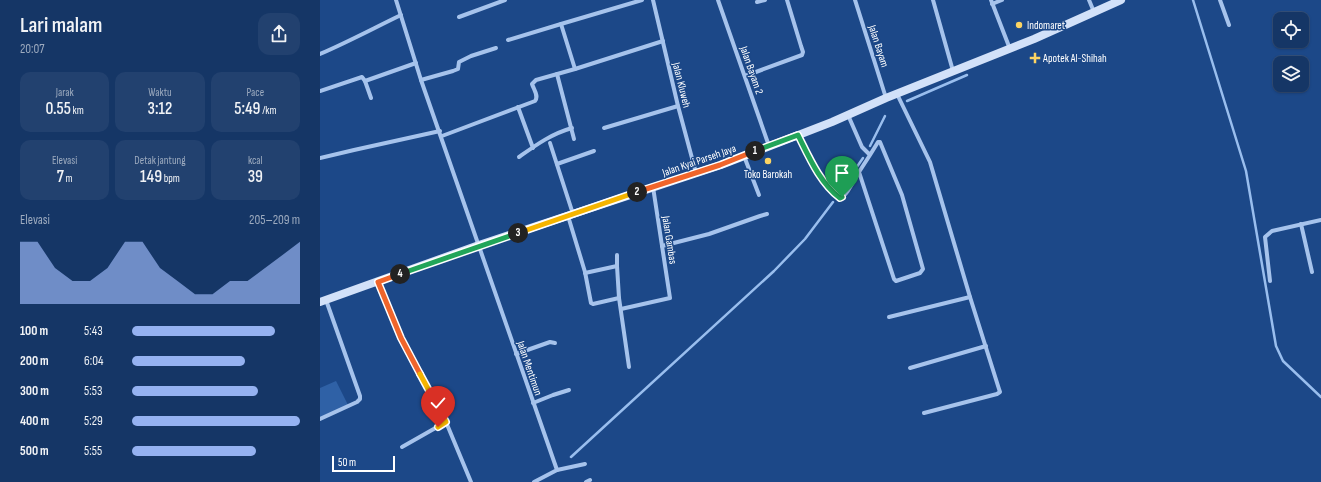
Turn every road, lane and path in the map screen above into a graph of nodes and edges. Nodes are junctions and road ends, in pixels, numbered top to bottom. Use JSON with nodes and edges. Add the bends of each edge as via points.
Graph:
{"nodes":[{"id":1,"x":396,"y":0,"type":"edge"},
{"id":2,"x":505,"y":0,"type":"edge"},
{"id":3,"x":642,"y":0,"type":"edge"},
{"id":4,"x":653,"y":0,"type":"edge"},
{"id":5,"x":718,"y":0,"type":"edge"},
{"id":6,"x":765,"y":0,"type":"edge"},
{"id":7,"x":787,"y":0,"type":"edge"},
{"id":8,"x":855,"y":0,"type":"edge"},
{"id":9,"x":933,"y":0,"type":"edge"},
{"id":10,"x":1002,"y":0,"type":"edge"},
{"id":11,"x":1089,"y":0,"type":"edge"},
{"id":12,"x":1121,"y":0,"type":"edge"},
{"id":13,"x":1220,"y":0,"type":"edge"},
{"id":14,"x":490,"y":2,"type":"edge"},
{"id":15,"x":757,"y":2,"type":"dead end"},
{"id":16,"x":992,"y":2,"type":"edge"},
{"id":17,"x":1094,"y":12,"type":"junction"},
{"id":18,"x":401,"y":15,"type":"junction"},
{"id":19,"x":459,"y":17,"type":"dead end"},
{"id":20,"x":561,"y":24,"type":"junction"},
{"id":21,"x":1229,"y":25,"type":"dead end"},
{"id":22,"x":508,"y":40,"type":"dead end"},
{"id":23,"x":663,"y":41,"type":"junction"},
{"id":24,"x":496,"y":48,"type":"dead end"},
{"id":25,"x":1010,"y":49,"type":"junction"},
{"id":26,"x":320,"y":54,"type":"edge"},
{"id":27,"x":416,"y":63,"type":"junction"},
{"id":28,"x":575,"y":69,"type":"junction"},
{"id":29,"x":953,"y":72,"type":"junction"},
{"id":30,"x":557,"y":74,"type":"junction"},
{"id":31,"x":745,"y":76,"type":"junction"},
{"id":32,"x":422,"y":80,"type":"junction"},
{"id":33,"x":365,"y":81,"type":"junction"},
{"id":34,"x":320,"y":91,"type":"edge"},
{"id":35,"x":897,"y":94,"type":"junction"},
{"id":36,"x":371,"y":98,"type":"dead end"},
{"id":37,"x":886,"y":98,"type":"junction"},
{"id":38,"x":678,"y":106,"type":"junction"},
{"id":39,"x":518,"y":107,"type":"junction"},
{"id":40,"x":848,"y":115,"type":"junction"},
{"id":41,"x":572,"y":128,"type":"junction"},
{"id":42,"x":604,"y":128,"type":"dead end"},
{"id":43,"x":440,"y":131,"type":"junction"},
{"id":44,"x":798,"y":135,"type":"junction"},
{"id":45,"x":442,"y":136,"type":"junction"},
{"id":46,"x":574,"y":139,"type":"dead end"},
{"id":47,"x":550,"y":143,"type":"dead end"},
{"id":48,"x":769,"y":146,"type":"junction"},
{"id":49,"x":533,"y":148,"type":"junction"},
{"id":50,"x":594,"y":151,"type":"dead end"},
{"id":51,"x":870,"y":155,"type":"junction"},
{"id":52,"x":744,"y":156,"type":"junction"},
{"id":53,"x":519,"y":157,"type":"dead end"},
{"id":54,"x":320,"y":158,"type":"edge"},
{"id":55,"x":557,"y":164,"type":"junction"},
{"id":56,"x":859,"y":172,"type":"junction"},
{"id":57,"x":696,"y":173,"type":"junction"},
{"id":58,"x":653,"y":187,"type":"junction"},
{"id":59,"x":760,"y":195,"type":"dead end"},
{"id":60,"x":767,"y":214,"type":"dead end"},
{"id":61,"x":571,"y":215,"type":"junction"},
{"id":62,"x":1321,"y":220,"type":"edge"},
{"id":63,"x":1301,"y":224,"type":"junction"},
{"id":64,"x":479,"y":245,"type":"junction"},
{"id":65,"x":662,"y":246,"type":"junction"},
{"id":66,"x":617,"y":256,"type":"dead end"},
{"id":67,"x":617,"y":266,"type":"junction"},
{"id":68,"x":1312,"y":272,"type":"dead end"},
{"id":69,"x":585,"y":273,"type":"junction"},
{"id":70,"x":1270,"y":281,"type":"dead end"},
{"id":71,"x":378,"y":282,"type":"junction"},
{"id":72,"x":970,"y":297,"type":"junction"},
{"id":73,"x":619,"y":298,"type":"junction"},
{"id":74,"x":323,"y":301,"type":"edge"},
{"id":75,"x":621,"y":309,"type":"junction"},
{"id":76,"x":889,"y":317,"type":"dead end"},
{"id":77,"x":555,"y":343,"type":"dead end"},
{"id":78,"x":986,"y":346,"type":"junction"},
{"id":79,"x":516,"y":354,"type":"junction"},
{"id":80,"x":629,"y":367,"type":"dead end"},
{"id":81,"x":910,"y":368,"type":"dead end"},
{"id":82,"x":569,"y":390,"type":"dead end"},
{"id":83,"x":533,"y":403,"type":"junction"},
{"id":84,"x":924,"y":413,"type":"dead end"},
{"id":85,"x":320,"y":419,"type":"edge"},
{"id":86,"x":446,"y":422,"type":"junction"},
{"id":87,"x":402,"y":447,"type":"dead end"},
{"id":88,"x":585,"y":464,"type":"dead end"},
{"id":89,"x":557,"y":470,"type":"junction"},
{"id":90,"x":471,"y":482,"type":"edge"},
{"id":91,"x":534,"y":482,"type":"edge"}],
"edges":[{"from":1,"to":18,"type":"street","name":"Jalan Mentimun"},
{"from":2,"to":14,"type":"street"},
{"from":3,"to":20,"type":"street"},
{"from":4,"to":23,"type":"street","name":"Jalan Kluweh"},
{"from":5,"to":31,"type":"street","name":"Jalan Bayam 2"},
{"from":6,"to":15,"type":"street"},
{"from":7,"to":31,"type":"street","via":[[802,55]]},
{"from":8,"to":37,"type":"street","name":"Jalan Bayam"},
{"from":9,"to":29,"type":"street"},
{"from":10,"to":16,"type":"street"},
{"from":11,"to":17,"type":"street"},
{"from":12,"to":17,"type":"main road","name":"Jalan Kyai Parseh Jaya"},
{"from":13,"to":21,"type":"street"},
{"from":14,"to":19,"type":"street"},
{"from":16,"to":25,"type":"street"},
{"from":17,"to":25,"type":"main road","name":"Jalan Kyai Parseh Jaya"},
{"from":18,"to":26,"type":"street"},
{"from":18,"to":27,"type":"street","name":"Jalan Mentimun"},
{"from":20,"to":22,"type":"street"},
{"from":20,"to":28,"type":"street"},
{"from":23,"to":28,"type":"street"},
{"from":23,"to":38,"type":"street","name":"Jalan Kluweh"},
{"from":24,"to":32,"type":"street","via":[[458,62],[458,69]]},
{"from":25,"to":29,"type":"main road","name":"Jalan Kyai Parseh Jaya"},
{"from":27,"to":32,"type":"street","name":"Jalan Mentimun"},
{"from":27,"to":33,"type":"street"},
{"from":28,"to":30,"type":"street"},
{"from":29,"to":35,"type":"main road","name":"Jalan Kyai Parseh Jaya"},
{"from":30,"to":39,"type":"street","via":[[533,82],[537,96],[535,101]]},
{"from":30,"to":41,"type":"street"},
{"from":31,"to":48,"type":"street","name":"Jalan Bayam 2"},
{"from":32,"to":43,"type":"street","name":"Jalan Mentimun"},
{"from":33,"to":34,"type":"street","via":[[360,78]]},
{"from":33,"to":36,"type":"street"},
{"from":35,"to":37,"type":"main road","name":"Jalan Kyai Parseh Jaya"},
{"from":35,"to":72,"type":"street","via":[[930,162]]},
{"from":37,"to":40,"type":"main road","name":"Jalan Kyai Parseh Jaya"},
{"from":38,"to":42,"type":"street"},
{"from":38,"to":57,"type":"street","name":"Jalan Kluweh"},
{"from":39,"to":45,"type":"street"},
{"from":39,"to":49,"type":"street"},
{"from":40,"to":44,"type":"main road","name":"Jalan Kyai Parseh Jaya"},
{"from":40,"to":51,"type":"street","via":[[862,147]]},
{"from":41,"to":46,"type":"street"},
{"from":41,"to":49,"type":"street","via":[[552,136]]},
{"from":43,"to":45,"type":"street","name":"Jalan Mentimun"},
{"from":43,"to":54,"type":"street"},
{"from":44,"to":48,"type":"main road","name":"Jalan Kyai Parseh Jaya"},
{"from":44,"to":56,"type":"street","via":[[833,194],[842,197]]},
{"from":45,"to":64,"type":"street","name":"Jalan Mentimun"},
{"from":47,"to":55,"type":"street"},
{"from":48,"to":52,"type":"main road","name":"Jalan Kyai Parseh Jaya"},
{"from":49,"to":53,"type":"street"},
{"from":50,"to":55,"type":"street"},
{"from":51,"to":56,"type":"street"},
{"from":51,"to":56,"type":"street","via":[[880,142],[902,195],[923,269],[920,273],[896,281],[894,279]]},
{"from":52,"to":57,"type":"main road","name":"Jalan Kyai Parseh Jaya"},
{"from":52,"to":59,"type":"street"},
{"from":55,"to":61,"type":"street"},
{"from":57,"to":58,"type":"main road","name":"Jalan Kyai Parseh Jaya"},
{"from":58,"to":61,"type":"main road","name":"Jalan Kyai Parseh Jaya"},
{"from":58,"to":65,"type":"street","name":"Jalan Gambas"},
{"from":60,"to":65,"type":"street","via":[[709,234]]},
{"from":61,"to":64,"type":"main road","name":"Jalan Kyai Parseh Jaya"},
{"from":61,"to":69,"type":"street"},
{"from":62,"to":63,"type":"street"},
{"from":63,"to":68,"type":"street"},
{"from":63,"to":70,"type":"street","via":[[1272,231],[1265,237]]},
{"from":64,"to":71,"type":"main road","name":"Jalan Kyai Parseh Jaya"},
{"from":64,"to":79,"type":"street","name":"Jalan Mentimun"},
{"from":65,"to":75,"type":"street","name":"Jalan Gambas","via":[[669,299]]},
{"from":66,"to":67,"type":"street"},
{"from":67,"to":69,"type":"street"},
{"from":67,"to":73,"type":"street"},
{"from":69,"to":73,"type":"street","via":[[592,304]]},
{"from":71,"to":74,"type":"main road","name":"Jalan Kyai Parseh Jaya"},
{"from":71,"to":86,"type":"street","via":[[401,338]]},
{"from":72,"to":76,"type":"street"},
{"from":72,"to":78,"type":"street"},
{"from":73,"to":75,"type":"street"},
{"from":74,"to":85,"type":"street","via":[[360,400]]},
{"from":75,"to":80,"type":"street"},
{"from":77,"to":79,"type":"street","via":[[550,342]]},
{"from":78,"to":81,"type":"street"},
{"from":78,"to":84,"type":"street","via":[[1000,392]]},
{"from":79,"to":83,"type":"street","name":"Jalan Mentimun"},
{"from":82,"to":83,"type":"street"},
{"from":83,"to":89,"type":"street","name":"Jalan Mentimun"},
{"from":86,"to":87,"type":"street"},
{"from":86,"to":90,"type":"street"},
{"from":88,"to":89,"type":"street"},
{"from":89,"to":91,"type":"street"}]}
